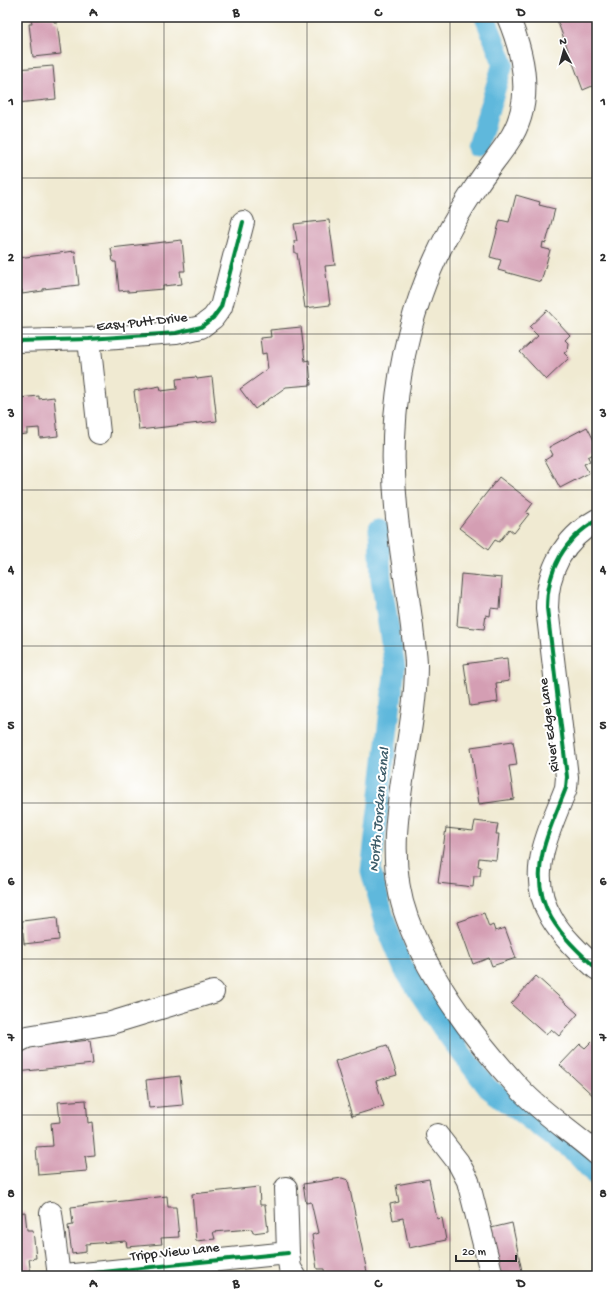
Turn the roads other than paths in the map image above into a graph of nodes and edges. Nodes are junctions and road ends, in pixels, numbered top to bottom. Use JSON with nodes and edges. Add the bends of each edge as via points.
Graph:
{"nodes":[{"id":1,"x":508,"y":17,"type":"edge"},
{"id":2,"x":243,"y":222,"type":"dead end"},
{"id":3,"x":89,"y":339,"type":"junction"},
{"id":4,"x":17,"y":341,"type":"edge"},
{"id":5,"x":99,"y":432,"type":"dead end"},
{"id":6,"x":597,"y":520,"type":"edge"},
{"id":7,"x":597,"y":970,"type":"edge"},
{"id":8,"x":213,"y":992,"type":"dead end"},
{"id":9,"x":17,"y":1042,"type":"edge"},
{"id":10,"x":437,"y":1135,"type":"dead end"},
{"id":11,"x":597,"y":1154,"type":"edge"},
{"id":12,"x":286,"y":1188,"type":"dead end"},
{"id":13,"x":51,"y":1212,"type":"dead end"},
{"id":14,"x":288,"y":1253,"type":"junction"},
{"id":15,"x":59,"y":1276,"type":"edge"},
{"id":16,"x":64,"y":1276,"type":"edge"},
{"id":17,"x":295,"y":1276,"type":"edge"},
{"id":18,"x":492,"y":1276,"type":"edge"}],
"edges":[{"from":1,"to":11,"type":"street","via":[[523,60],[524,93],[520,118],[509,141],[472,191],[439,254],[422,292],[401,367],[394,437],[394,483],[416,661],[411,726],[395,834],[396,864],[406,916],[431,973],[478,1038],[521,1090]]},
{"from":2,"to":3,"type":"street","name":"Easy Putt Drive","via":[[226,294],[213,318],[201,327],[176,333]]},
{"from":3,"to":4,"type":"street","name":"Easy Putt Drive"},
{"from":3,"to":5,"type":"street"},
{"from":6,"to":7,"type":"street","name":"River Edge Lane","via":[[577,534],[561,552],[552,572],[547,596],[568,777],[543,850],[540,882],[542,898],[554,924],[570,945]]},
{"from":8,"to":9,"type":"street","via":[[111,1023],[27,1037]]},
{"from":10,"to":18,"type":"street","via":[[468,1180]]},
{"from":12,"to":14,"type":"street"},
{"from":13,"to":15,"type":"street"},
{"from":14,"to":16,"type":"street","name":"Tripp View Lane"},
{"from":14,"to":17,"type":"street","via":[[290,1268]]}]}
